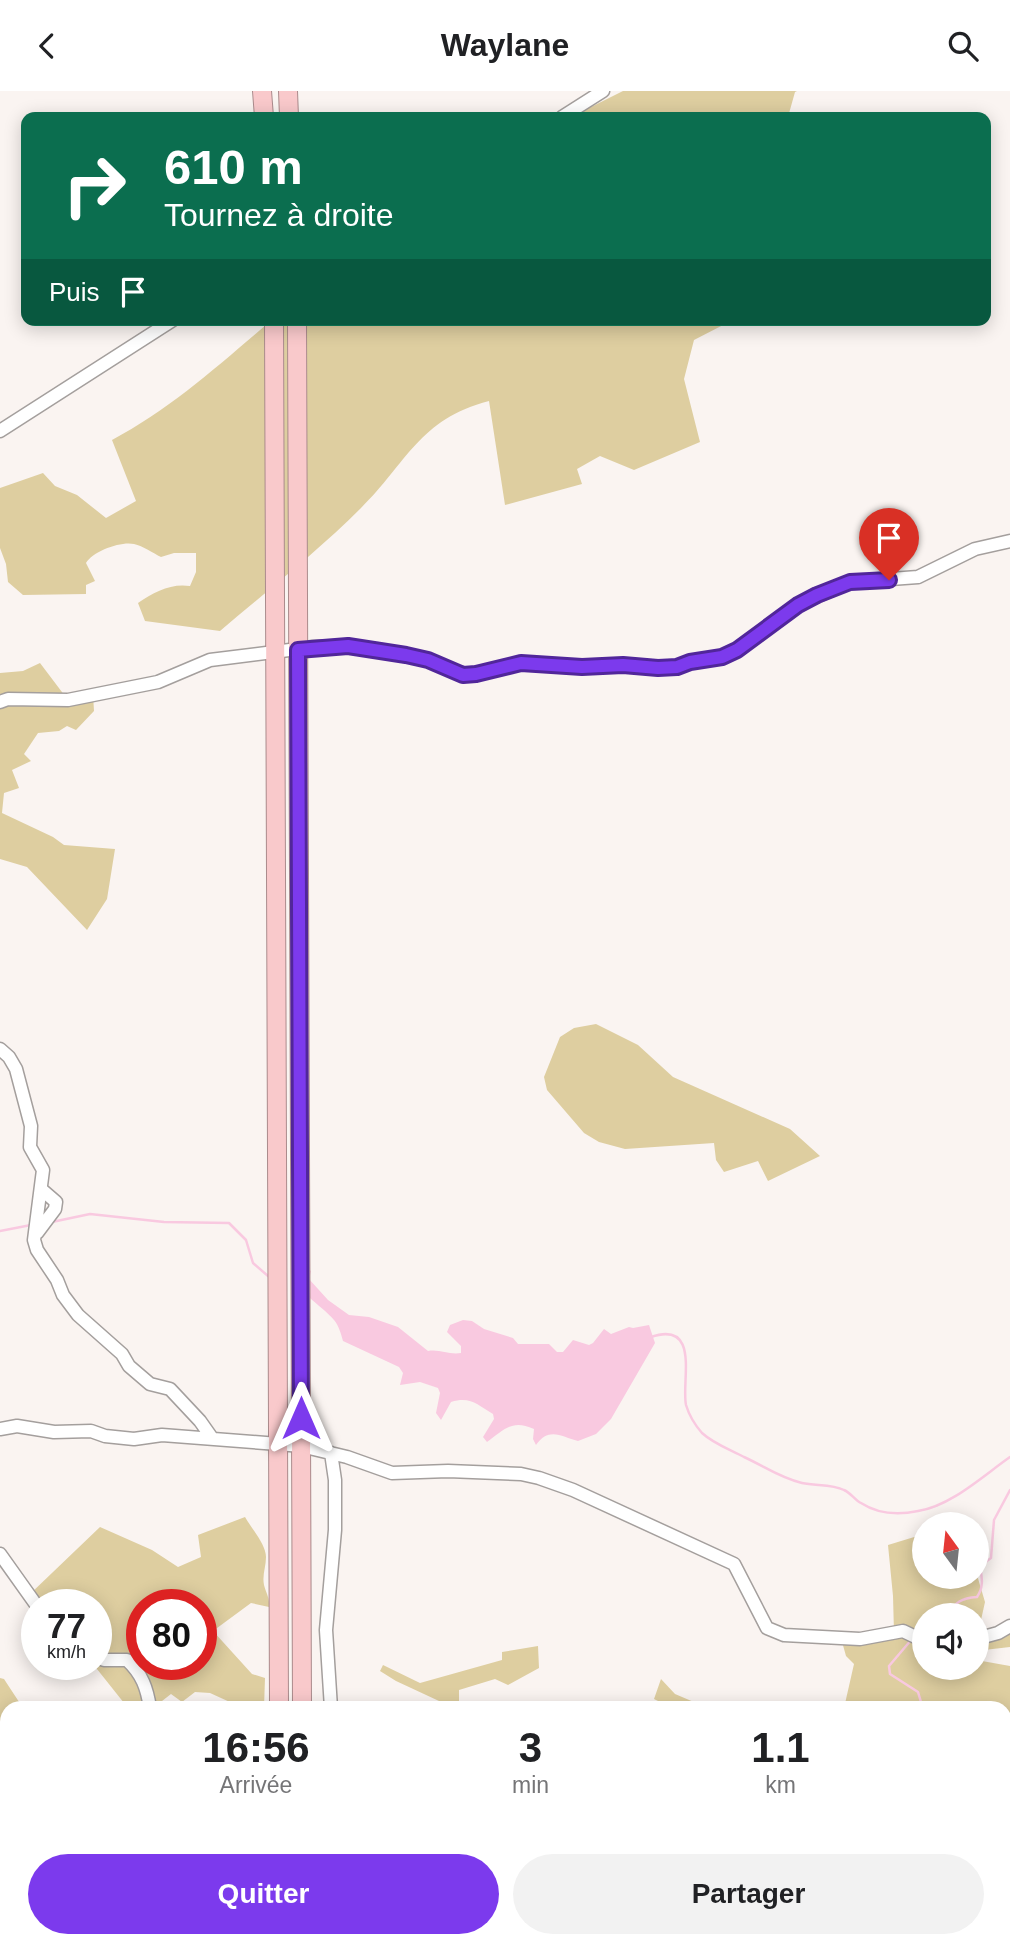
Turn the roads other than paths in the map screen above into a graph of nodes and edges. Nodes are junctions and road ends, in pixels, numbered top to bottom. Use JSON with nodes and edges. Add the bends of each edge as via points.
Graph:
{"nodes":[{"id":1,"x":262,"y":91,"type":"edge"},
{"id":2,"x":288,"y":91,"type":"edge"},
{"id":3,"x":603,"y":91,"type":"edge"},
{"id":4,"x":264,"y":112,"type":"edge"},
{"id":5,"x":289,"y":112,"type":"edge"},
{"id":6,"x":570,"y":112,"type":"edge"},
{"id":7,"x":164,"y":326,"type":"edge"},
{"id":8,"x":274,"y":326,"type":"edge"},
{"id":9,"x":297,"y":326,"type":"edge"},
{"id":10,"x":0,"y":431,"type":"edge"},
{"id":11,"x":1010,"y":541,"type":"edge"},
{"id":12,"x":298,"y":650,"type":"junction"},
{"id":13,"x":276,"y":651,"type":"junction"},
{"id":14,"x":0,"y":702,"type":"edge"},
{"id":15,"x":0,"y":1049,"type":"edge"},
{"id":16,"x":0,"y":1429,"type":"edge"},
{"id":17,"x":212,"y":1438,"type":"junction"},
{"id":18,"x":278,"y":1444,"type":"junction"},
{"id":19,"x":302,"y":1446,"type":"junction"},
{"id":20,"x":331,"y":1453,"type":"junction"},
{"id":21,"x":0,"y":1554,"type":"edge"},
{"id":22,"x":25,"y":1589,"type":"edge"},
{"id":23,"x":1010,"y":1626,"type":"edge"},
{"id":24,"x":912,"y":1635,"type":"edge"},
{"id":25,"x":989,"y":1635,"type":"edge"},
{"id":26,"x":112,"y":1660,"type":"edge"},
{"id":27,"x":149,"y":1701,"type":"edge"},
{"id":28,"x":279,"y":1701,"type":"edge"},
{"id":29,"x":302,"y":1701,"type":"edge"},
{"id":30,"x":331,"y":1701,"type":"edge"}],
"edges":[{"from":1,"to":4,"type":"highway"},
{"from":2,"to":5,"type":"highway"},
{"from":3,"to":6,"type":"street"},
{"from":7,"to":10,"type":"street"},
{"from":8,"to":13,"type":"highway"},
{"from":9,"to":12,"type":"highway"},
{"from":11,"to":12,"type":"street","via":[[975,549],[918,577],[850,582],[798,605],[737,650],[677,667],[521,663],[463,675],[428,660],[348,646]]},
{"from":12,"to":13,"type":"street"},
{"from":12,"to":19,"type":"highway"},
{"from":13,"to":14,"type":"street","via":[[210,660],[158,682],[81,698]]},
{"from":13,"to":18,"type":"highway"},
{"from":15,"to":17,"type":"street","via":[[16,1069],[31,1126],[30,1147],[43,1170],[41,1189],[56,1202],[35,1236],[37,1250],[78,1315],[150,1384],[170,1389]]},
{"from":16,"to":17,"type":"street","via":[[91,1431],[134,1439],[162,1435]]},
{"from":17,"to":18,"type":"street"},
{"from":18,"to":19,"type":"street"},
{"from":18,"to":28,"type":"highway"},
{"from":19,"to":20,"type":"street"},
{"from":19,"to":29,"type":"highway"},
{"from":20,"to":24,"type":"street","via":[[392,1473],[448,1471],[539,1478],[734,1564],[767,1629],[802,1637],[860,1639],[903,1631]]},
{"from":20,"to":30,"type":"street","via":[[335,1530],[326,1630]]},
{"from":21,"to":22,"type":"street"},
{"from":23,"to":25,"type":"street"},
{"from":26,"to":27,"type":"street","via":[[127,1660],[138,1671]]}]}
